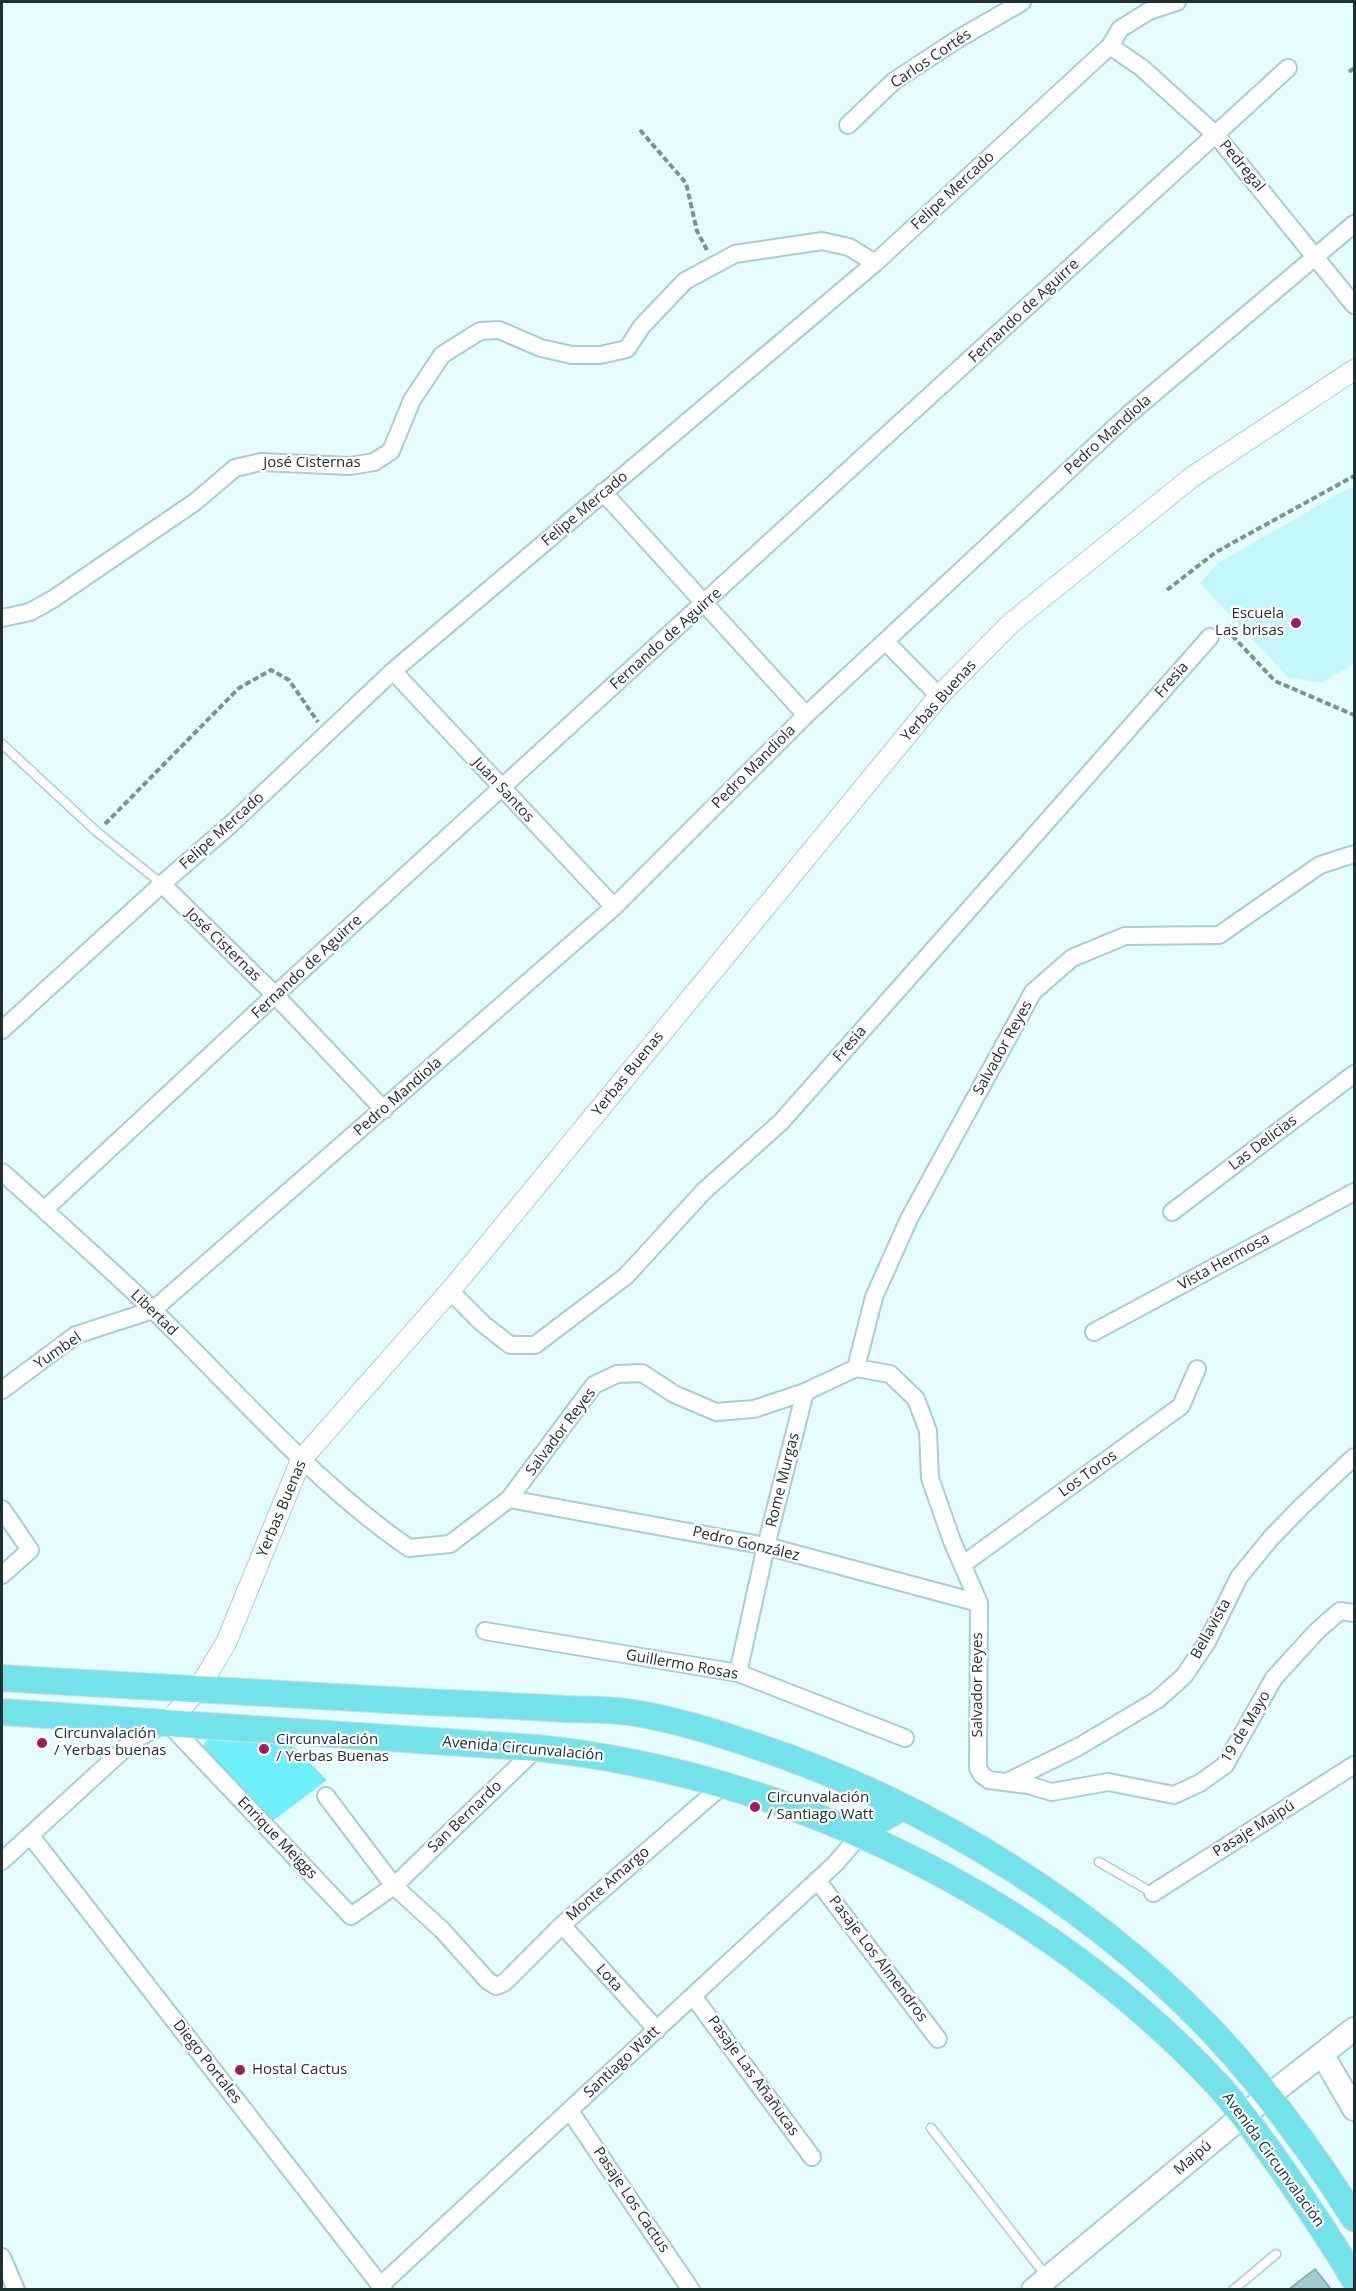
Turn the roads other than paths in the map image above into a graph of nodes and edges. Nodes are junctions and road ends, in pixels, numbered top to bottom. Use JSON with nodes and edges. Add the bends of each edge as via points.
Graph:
{"nodes":[{"id":1,"x":1022,"y":2,"type":"edge"},
{"id":2,"x":1177,"y":2,"type":"edge"},
{"id":3,"x":1110,"y":46,"type":"junction"},
{"id":4,"x":1288,"y":68,"type":"dead end"},
{"id":5,"x":848,"y":126,"type":"dead end"},
{"id":6,"x":1216,"y":135,"type":"junction"},
{"id":7,"x":1354,"y":224,"type":"edge"},
{"id":8,"x":1316,"y":256,"type":"junction"},
{"id":9,"x":875,"y":263,"type":"junction"},
{"id":10,"x":1354,"y":305,"type":"edge"},
{"id":11,"x":1354,"y":370,"type":"edge"},
{"id":12,"x":603,"y":492,"type":"junction"},
{"id":13,"x":703,"y":605,"type":"junction"},
{"id":14,"x":2,"y":618,"type":"edge"},
{"id":15,"x":1210,"y":637,"type":"road end"},
{"id":16,"x":886,"y":642,"type":"junction"},
{"id":17,"x":393,"y":671,"type":"junction"},
{"id":18,"x":939,"y":696,"type":"junction"},
{"id":19,"x":806,"y":715,"type":"junction"},
{"id":20,"x":2,"y":744,"type":"edge"},
{"id":21,"x":501,"y":789,"type":"junction"},
{"id":22,"x":1354,"y":854,"type":"edge"},
{"id":23,"x":162,"y":884,"type":"junction"},
{"id":24,"x":614,"y":907,"type":"junction"},
{"id":25,"x":275,"y":995,"type":"junction"},
{"id":26,"x":2,"y":1030,"type":"edge"},
{"id":27,"x":1354,"y":1074,"type":"edge"},
{"id":28,"x":384,"y":1110,"type":"junction"},
{"id":29,"x":2,"y":1172,"type":"edge"},
{"id":30,"x":1354,"y":1192,"type":"edge"},
{"id":31,"x":44,"y":1210,"type":"junction"},
{"id":32,"x":1172,"y":1212,"type":"dead end"},
{"id":33,"x":450,"y":1291,"type":"junction"},
{"id":34,"x":153,"y":1310,"type":"junction"},
{"id":35,"x":1094,"y":1332,"type":"dead end"},
{"id":36,"x":856,"y":1368,"type":"junction"},
{"id":37,"x":1197,"y":1369,"type":"dead end"},
{"id":38,"x":2,"y":1390,"type":"edge"},
{"id":39,"x":805,"y":1392,"type":"junction"},
{"id":40,"x":1354,"y":1457,"type":"edge"},
{"id":41,"x":301,"y":1460,"type":"junction"},
{"id":42,"x":510,"y":1499,"type":"junction"},
{"id":43,"x":2,"y":1509,"type":"edge"},
{"id":44,"x":766,"y":1546,"type":"junction"},
{"id":45,"x":963,"y":1565,"type":"junction"},
{"id":46,"x":2,"y":1575,"type":"edge"},
{"id":47,"x":979,"y":1603,"type":"junction"},
{"id":48,"x":1354,"y":1613,"type":"edge"},
{"id":49,"x":485,"y":1631,"type":"dead end"},
{"id":50,"x":738,"y":1673,"type":"junction"},
{"id":51,"x":2,"y":1678,"type":"edge"},
{"id":52,"x":197,"y":1691,"type":"junction"},
{"id":53,"x":2,"y":1712,"type":"edge"},
{"id":54,"x":167,"y":1722,"type":"junction"},
{"id":55,"x":905,"y":1738,"type":"dead end"},
{"id":56,"x":537,"y":1748,"type":"junction"},
{"id":57,"x":1354,"y":1765,"type":"edge"},
{"id":58,"x":1006,"y":1782,"type":"junction"},
{"id":59,"x":723,"y":1785,"type":"junction"},
{"id":60,"x":326,"y":1796,"type":"dead end"},
{"id":61,"x":903,"y":1807,"type":"junction"},
{"id":62,"x":30,"y":1835,"type":"junction"},
{"id":63,"x":860,"y":1835,"type":"junction"},
{"id":64,"x":2,"y":1861,"type":"edge"},
{"id":65,"x":1099,"y":1862,"type":"dead end"},
{"id":66,"x":817,"y":1880,"type":"junction"},
{"id":67,"x":394,"y":1886,"type":"junction"},
{"id":68,"x":1153,"y":1893,"type":"joint"},
{"id":69,"x":562,"y":1925,"type":"junction"},
{"id":70,"x":693,"y":1996,"type":"junction"},
{"id":71,"x":1354,"y":2029,"type":"edge"},
{"id":72,"x":657,"y":2030,"type":"junction"},
{"id":73,"x":938,"y":2039,"type":"dead end"},
{"id":74,"x":1322,"y":2054,"type":"junction"},
{"id":75,"x":1267,"y":2096,"type":"junction"},
{"id":76,"x":1354,"y":2109,"type":"edge"},
{"id":77,"x":570,"y":2111,"type":"junction"},
{"id":78,"x":1244,"y":2115,"type":"junction"},
{"id":79,"x":931,"y":2128,"type":"dead end"},
{"id":80,"x":812,"y":2157,"type":"dead end"},
{"id":81,"x":1354,"y":2218,"type":"edge"},
{"id":82,"x":1276,"y":2254,"type":"dead end"},
{"id":83,"x":2,"y":2257,"type":"edge"},
{"id":84,"x":1354,"y":2279,"type":"edge"},
{"id":85,"x":1046,"y":2286,"type":"edge"},
{"id":86,"x":383,"y":2287,"type":"edge"},
{"id":87,"x":16,"y":2289,"type":"edge"},
{"id":88,"x":692,"y":2289,"type":"edge"},
{"id":89,"x":1233,"y":2289,"type":"edge"}],
"edges":[{"from":1,"to":5,"type":"street","name":"Carlos Cortés","via":[[894,81]]},
{"from":2,"to":3,"type":"street","name":"Felipe Mercado","via":[[1149,11],[1120,29]]},
{"from":3,"to":6,"type":"street","name":"Pedregal","via":[[1142,68]]},
{"from":3,"to":9,"type":"street","name":"Felipe Mercado"},
{"from":4,"to":6,"type":"street","name":"Fernando de Aguirre"},
{"from":6,"to":8,"type":"street","name":"Pedregal"},
{"from":6,"to":13,"type":"street","name":"Fernando de Aguirre"},
{"from":7,"to":8,"type":"street","name":"Pedro Mandiola"},
{"from":8,"to":10,"type":"street","name":"Pedregal"},
{"from":8,"to":16,"type":"street","name":"Pedro Mandiola","via":[[1128,415]]},
{"from":9,"to":12,"type":"street","name":"Felipe Mercado"},
{"from":9,"to":14,"type":"street","name":"José Cisternas","via":[[849,247],[822,241],[735,254],[685,281],[642,326],[627,349],[600,355],[572,355],[541,348],[499,330],[480,332],[442,355],[412,400],[391,451],[374,462],[350,466],[261,462],[235,468],[195,502],[53,598],[30,612]]},
{"from":11,"to":18,"type":"street","name":"Yerbas Buenas","via":[[1192,477],[1010,624]]},
{"from":12,"to":13,"type":"street"},
{"from":12,"to":17,"type":"street","name":"Felipe Mercado"},
{"from":13,"to":19,"type":"street"},
{"from":13,"to":21,"type":"street","name":"Fernando de Aguirre"},
{"from":15,"to":33,"type":"street","name":"Fresia","via":[[781,1122],[704,1191],[626,1276],[535,1345],[510,1345]]},
{"from":16,"to":18,"type":"street"},
{"from":16,"to":19,"type":"street","name":"Pedro Mandiola"},
{"from":17,"to":21,"type":"street","name":"Juan Santos"},
{"from":17,"to":23,"type":"street","name":"Felipe Mercado"},
{"from":18,"to":33,"type":"street","name":"Yerbas Buenas"},
{"from":19,"to":24,"type":"street","name":"Pedro Mandiola"},
{"from":20,"to":23,"type":"lane","via":[[97,832]]},
{"from":21,"to":24,"type":"street","name":"Juan Santos"},
{"from":21,"to":25,"type":"street","name":"Fernando de Aguirre"},
{"from":22,"to":36,"type":"street","name":"Salvador Reyes","via":[[1320,865],[1219,935],[1125,936],[1072,958],[1033,992],[909,1219],[874,1297]]},
{"from":23,"to":25,"type":"street","name":"José Cisternas"},
{"from":23,"to":26,"type":"street","name":"Felipe Mercado"},
{"from":24,"to":28,"type":"street","name":"Pedro Mandiola"},
{"from":25,"to":28,"type":"street","name":"José Cisternas"},
{"from":25,"to":31,"type":"street","name":"Fernando de Aguirre"},
{"from":27,"to":32,"type":"street","name":"Las Delicias"},
{"from":28,"to":34,"type":"street","name":"Pedro Mandiola"},
{"from":29,"to":31,"type":"street","name":"Libertad"},
{"from":30,"to":35,"type":"street","name":"Vista Hermosa"},
{"from":31,"to":34,"type":"street","name":"Libertad"},
{"from":33,"to":41,"type":"street","name":"Yerbas Buenas"},
{"from":34,"to":38,"type":"street","name":"Yumbel","via":[[76,1335]]},
{"from":34,"to":41,"type":"street","name":"Libertad"},
{"from":36,"to":39,"type":"street","name":"Salvador Reyes"},
{"from":36,"to":45,"type":"street","name":"Salvador Reyes","via":[[890,1374],[916,1399],[928,1431],[930,1478]]},
{"from":37,"to":45,"type":"street","name":"Los Toros","via":[[1181,1406]]},
{"from":39,"to":42,"type":"street","name":"Salvador Reyes","via":[[754,1410],[716,1412],[674,1394],[642,1373],[617,1374],[594,1385]]},
{"from":39,"to":44,"type":"street","name":"Rome Murgas"},
{"from":40,"to":58,"type":"street","name":"Bellavista","via":[[1271,1538],[1239,1577],[1207,1642],[1184,1676],[1156,1700],[1080,1746]]},
{"from":41,"to":42,"type":"street","name":"Salvador Reyes","via":[[370,1521],[409,1548],[450,1544]]},
{"from":41,"to":52,"type":"street","name":"Yerbas Buenas","via":[[226,1643]]},
{"from":42,"to":44,"type":"street","name":"Pedro González"},
{"from":43,"to":46,"type":"street","via":[[30,1550]]},
{"from":44,"to":47,"type":"street","name":"Pedro González"},
{"from":44,"to":50,"type":"street","name":"Rome Murgas"},
{"from":45,"to":47,"type":"street","name":"Salvador Reyes"},
{"from":47,"to":58,"type":"street","name":"Salvador Reyes","via":[[978,1768],[989,1780]]},
{"from":48,"to":58,"type":"street","name":"19 de Mayo","via":[[1340,1611],[1310,1638],[1274,1678],[1225,1765],[1200,1783],[1174,1795],[1108,1782],[1052,1792]]},
{"from":49,"to":50,"type":"street","name":"Guillermo Rosas"},
{"from":50,"to":55,"type":"street","name":"Guillermo Rosas"},
{"from":51,"to":52,"type":"main road"},
{"from":52,"to":54,"type":"street","name":"Yerbas Buenas"},
{"from":52,"to":61,"type":"main road","via":[[627,1712],[768,1750]]},
{"from":53,"to":54,"type":"main road","name":"Avenida Circunvalación"},
{"from":54,"to":56,"type":"main road","name":"Avenida Circunvalación"},
{"from":54,"to":62,"type":"street","name":"Yerbas Buenas","via":[[133,1741]]},
{"from":54,"to":67,"type":"street","name":"Enrique Meiggs","via":[[351,1916]]},
{"from":56,"to":59,"type":"main road","name":"Avenida Circunvalación","via":[[631,1761]]},
{"from":56,"to":67,"type":"street","name":"San Bernardo"},
{"from":57,"to":68,"type":"street","name":"Pasaje Maipú"},
{"from":59,"to":63,"type":"main road","name":"Avenida Circunvalación"},
{"from":59,"to":69,"type":"street","name":"Monte Amargo"},
{"from":60,"to":67,"type":"street"},
{"from":61,"to":63,"type":"main road"},
{"from":61,"to":75,"type":"main road","via":[[1003,1862],[1094,1926],[1177,1998]]},
{"from":62,"to":64,"type":"street","name":"Yerbas Buenas"},
{"from":62,"to":86,"type":"street","name":"Diego Portales"},
{"from":63,"to":66,"type":"street","name":"Santiago Watt"},
{"from":63,"to":78,"type":"main road","name":"Avenida Circunvalación","via":[[958,1884],[1076,1960],[1166,2035]]},
{"from":65,"to":68,"type":"lane"},
{"from":66,"to":70,"type":"street","name":"Santiago Watt"},
{"from":66,"to":73,"type":"street","name":"Pasaje Los Almendros"},
{"from":67,"to":69,"type":"street","name":"Monte Amargo","via":[[496,1986],[504,1983]]},
{"from":69,"to":72,"type":"street","name":"Lota"},
{"from":70,"to":72,"type":"street","name":"Santiago Watt"},
{"from":70,"to":80,"type":"street","name":"Pasaje Las Añañucas"},
{"from":71,"to":74,"type":"main road","name":"Maipú"},
{"from":72,"to":77,"type":"street","name":"Santiago Watt"},
{"from":74,"to":75,"type":"main road","name":"Maipú"},
{"from":74,"to":76,"type":"main road"},
{"from":75,"to":78,"type":"main road","name":"Maipú"},
{"from":75,"to":81,"type":"main road"},
{"from":77,"to":86,"type":"street","name":"Santiago Watt"},
{"from":77,"to":88,"type":"street","name":"Pasaje Los Cactus"},
{"from":78,"to":84,"type":"main road","name":"Avenida Circunvalación"},
{"from":78,"to":85,"type":"main road","name":"Maipú"},
{"from":79,"to":85,"type":"lane"},
{"from":82,"to":89,"type":"lane"},
{"from":83,"to":87,"type":"street"}]}
